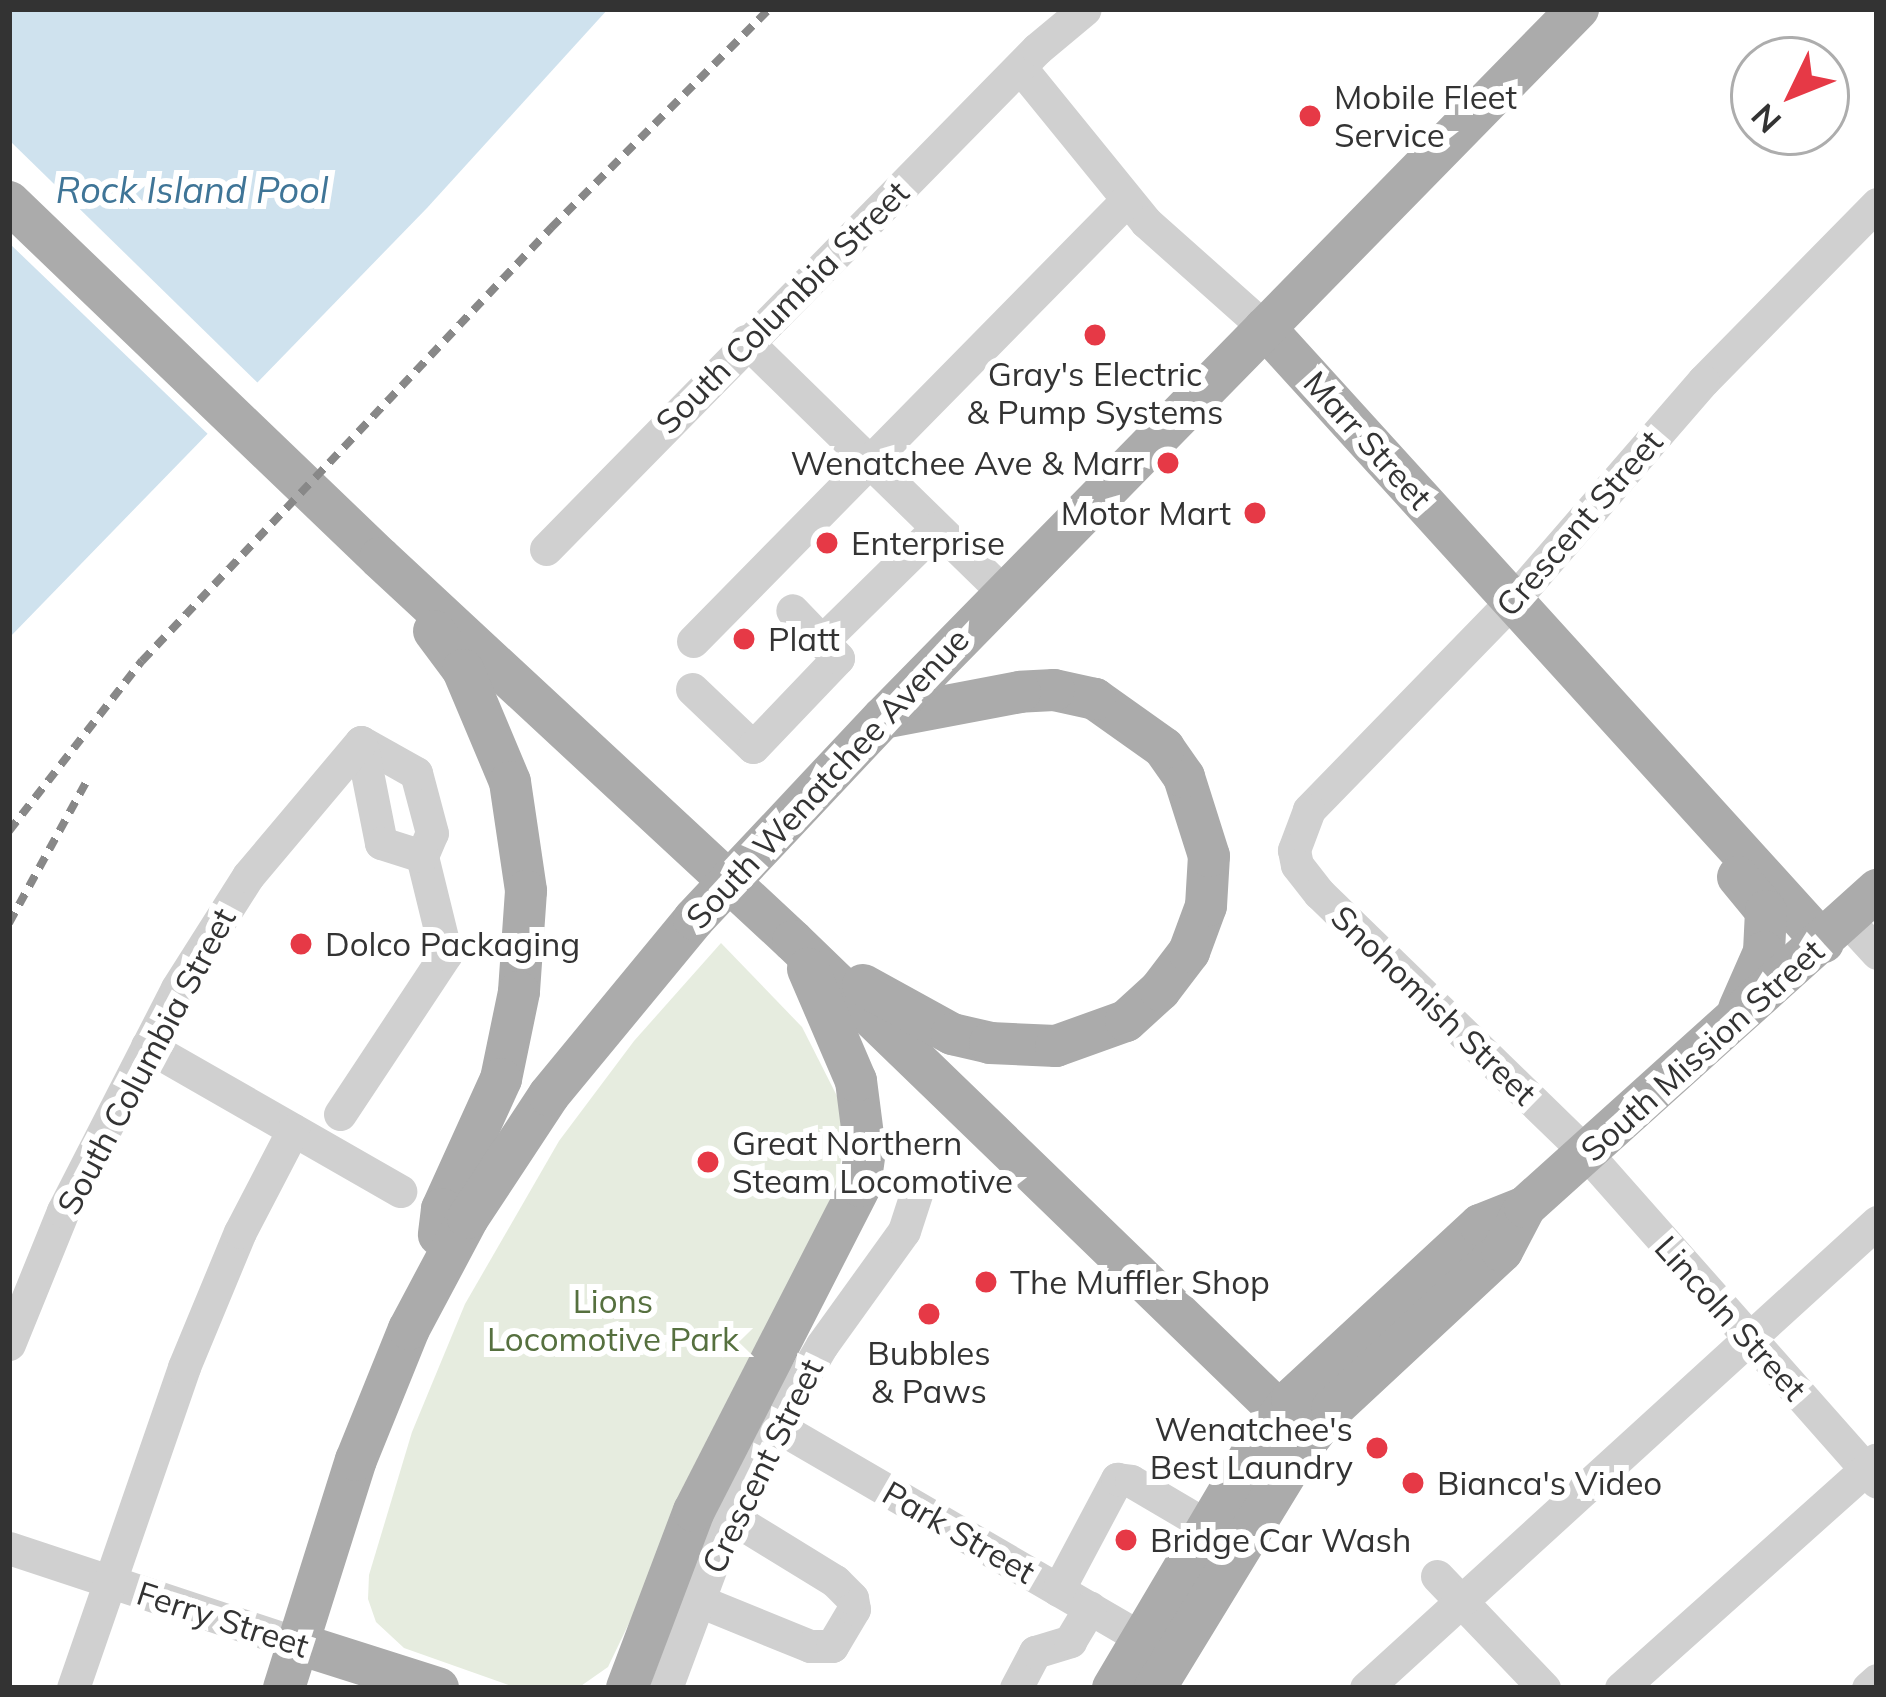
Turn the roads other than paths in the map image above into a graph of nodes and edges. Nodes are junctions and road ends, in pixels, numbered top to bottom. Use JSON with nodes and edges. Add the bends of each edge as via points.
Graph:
{"nodes":[{"id":1,"x":1085,"y":9,"type":"edge"},
{"id":2,"x":1578,"y":9,"type":"edge"},
{"id":3,"x":1020,"y":67,"type":"junction"},
{"id":4,"x":1127,"y":200,"type":"junction"},
{"id":5,"x":9,"y":202,"type":"edge"},
{"id":6,"x":1877,"y":205,"type":"edge"},
{"id":7,"x":1265,"y":328,"type":"junction"},
{"id":8,"x":746,"y":340,"type":"junction"},
{"id":9,"x":870,"y":461,"type":"junction"},
{"id":10,"x":937,"y":528,"type":"junction"},
{"id":11,"x":546,"y":549,"type":"dead end"},
{"id":12,"x":380,"y":558,"type":"junction"},
{"id":13,"x":1003,"y":592,"type":"junction"},
{"id":14,"x":1513,"y":600,"type":"junction"},
{"id":15,"x":792,"y":610,"type":"dead end"},
{"id":16,"x":693,"y":641,"type":"dead end"},
{"id":17,"x":822,"y":641,"type":"junction"},
{"id":18,"x":692,"y":689,"type":"dead end"},
{"id":19,"x":883,"y":718,"type":"junction"},
{"id":20,"x":361,"y":742,"type":"junction"},
{"id":21,"x":1709,"y":820,"type":"junction"},
{"id":22,"x":1294,"y":850,"type":"joint"},
{"id":23,"x":422,"y":856,"type":"junction"},
{"id":24,"x":1849,"y":917,"type":"edge"},
{"id":25,"x":793,"y":941,"type":"junction"},
{"id":26,"x":1877,"y":953,"type":"edge"},
{"id":27,"x":1734,"y":1021,"type":"junction"},
{"id":28,"x":147,"y":1046,"type":"junction"},
{"id":29,"x":340,"y":1114,"type":"dead end"},
{"id":30,"x":293,"y":1130,"type":"junction"},
{"id":31,"x":1586,"y":1154,"type":"junction"},
{"id":32,"x":400,"y":1191,"type":"dead end"},
{"id":33,"x":916,"y":1194,"type":"dead end"},
{"id":34,"x":1877,"y":1222,"type":"edge"},
{"id":35,"x":435,"y":1277,"type":"junction"},
{"id":36,"x":1749,"y":1337,"type":"junction"},
{"id":37,"x":9,"y":1344,"type":"edge"},
{"id":38,"x":775,"y":1425,"type":"junction"},
{"id":39,"x":1295,"y":1425,"type":"junction"},
{"id":40,"x":1873,"y":1470,"type":"edge"},
{"id":41,"x":730,"y":1517,"type":"junction"},
{"id":42,"x":1209,"y":1527,"type":"junction"},
{"id":43,"x":9,"y":1549,"type":"edge"},
{"id":44,"x":1437,"y":1576,"type":"dead end"},
{"id":45,"x":108,"y":1581,"type":"junction"},
{"id":46,"x":1058,"y":1590,"type":"junction"},
{"id":47,"x":1461,"y":1601,"type":"junction"},
{"id":48,"x":1090,"y":1608,"type":"junction"},
{"id":49,"x":694,"y":1609,"type":"junction"},
{"id":50,"x":1143,"y":1639,"type":"junction"},
{"id":51,"x":299,"y":1645,"type":"junction"},
{"id":52,"x":1877,"y":1680,"type":"edge"},
{"id":53,"x":74,"y":1688,"type":"edge"},
{"id":54,"x":284,"y":1688,"type":"edge"},
{"id":55,"x":439,"y":1688,"type":"edge"},
{"id":56,"x":627,"y":1688,"type":"edge"},
{"id":57,"x":666,"y":1688,"type":"edge"},
{"id":58,"x":1016,"y":1688,"type":"edge"},
{"id":59,"x":1113,"y":1688,"type":"edge"},
{"id":60,"x":1155,"y":1688,"type":"edge"},
{"id":61,"x":1366,"y":1688,"type":"edge"},
{"id":62,"x":1544,"y":1688,"type":"edge"},
{"id":63,"x":1621,"y":1688,"type":"edge"},
{"id":64,"x":1868,"y":1688,"type":"edge"}],
"edges":[{"from":1,"to":3,"type":"street","name":"South Columbia Street"},
{"from":2,"to":7,"type":"main road","name":"South Wenatchee Avenue"},
{"from":3,"to":4,"type":"street","name":"Marr Street"},
{"from":3,"to":8,"type":"street","name":"South Columbia Street"},
{"from":4,"to":7,"type":"street","name":"Marr Street"},
{"from":4,"to":9,"type":"street"},
{"from":5,"to":12,"type":"main road"},
{"from":6,"to":14,"type":"street","name":"Crescent Street","via":[[1703,381]]},
{"from":7,"to":13,"type":"main road","name":"South Wenatchee Avenue"},
{"from":7,"to":14,"type":"main road","name":"Marr Street"},
{"from":8,"to":9,"type":"street"},
{"from":8,"to":11,"type":"street","name":"South Columbia Street"},
{"from":9,"to":10,"type":"street"},
{"from":9,"to":16,"type":"street"},
{"from":10,"to":13,"type":"street"},
{"from":10,"to":17,"type":"street"},
{"from":12,"to":25,"type":"main road"},
{"from":12,"to":35,"type":"main road","via":[[463,670],[510,782],[526,891],[502,1079],[442,1209]]},
{"from":13,"to":19,"type":"main road","name":"South Wenatchee Avenue"},
{"from":14,"to":21,"type":"main road","name":"Marr Street"},
{"from":14,"to":22,"type":"street","name":"Crescent Street","via":[[1309,810]]},
{"from":15,"to":17,"type":"street"},
{"from":17,"to":18,"type":"street","via":[[838,658],[753,747]]},
{"from":19,"to":25,"type":"main road","via":[[1054,690],[1095,699],[1132,722],[1164,748],[1198,811],[1209,856],[1206,906],[1190,952],[1126,1022],[1056,1046],[1014,1045],[952,1034]]},
{"from":19,"to":35,"type":"main road","name":"South Wenatchee Avenue","via":[[600,1030],[506,1158]]},
{"from":20,"to":23,"type":"street","via":[[381,843]]},
{"from":20,"to":23,"type":"street","via":[[416,772],[432,832]]},
{"from":20,"to":28,"type":"street","name":"South Columbia Street","via":[[248,876]]},
{"from":21,"to":24,"type":"main road","name":"Marr Street"},
{"from":21,"to":27,"type":"main road","name":"Marr Street","via":[[1710,843],[1766,911],[1764,952]]},
{"from":22,"to":31,"type":"street","name":"Snohomish Street","via":[[1319,893]]},
{"from":23,"to":29,"type":"street","via":[[446,954]]},
{"from":24,"to":26,"type":"street","name":"Marr Street"},
{"from":24,"to":27,"type":"main road","name":"South Mission Street"},
{"from":25,"to":39,"type":"main road"},
{"from":25,"to":56,"type":"main road","via":[[856,1081],[865,1151],[860,1186],[694,1511]]},
{"from":27,"to":31,"type":"main road","name":"South Mission Street"},
{"from":28,"to":30,"type":"street"},
{"from":28,"to":37,"type":"street","name":"South Columbia Street","via":[[63,1211]]},
{"from":30,"to":32,"type":"street"},
{"from":30,"to":45,"type":"street","via":[[212,1296]]},
{"from":31,"to":36,"type":"street","name":"Lincoln Street"},
{"from":31,"to":39,"type":"main road","name":"South Mission Street","via":[[1525,1207],[1502,1251],[1361,1380]]},
{"from":33,"to":38,"type":"street","name":"Crescent Street","via":[[904,1231]]},
{"from":34,"to":36,"type":"street"},
{"from":35,"to":51,"type":"main road","name":"South Wenatchee Avenue","via":[[363,1443]]},
{"from":36,"to":40,"type":"street","name":"Lincoln Street"},
{"from":36,"to":47,"type":"street"},
{"from":38,"to":41,"type":"street","name":"Crescent Street"},
{"from":38,"to":46,"type":"street","name":"Park Street"},
{"from":39,"to":42,"type":"main road","name":"South Mission Street"},
{"from":39,"to":60,"type":"main road","name":"South Mission Street"},
{"from":40,"to":63,"type":"street"},
{"from":41,"to":49,"type":"street","name":"Crescent Street"},
{"from":41,"to":49,"type":"street","via":[[835,1581],[854,1610],[832,1646],[810,1646]]},
{"from":42,"to":46,"type":"street","via":[[1117,1479]]},
{"from":42,"to":50,"type":"main road","name":"South Mission Street"},
{"from":43,"to":45,"type":"street","name":"Ferry Street"},
{"from":44,"to":47,"type":"street"},
{"from":45,"to":51,"type":"street","name":"Ferry Street"},
{"from":45,"to":53,"type":"street"},
{"from":46,"to":48,"type":"street","name":"Park Street"},
{"from":47,"to":61,"type":"street"},
{"from":47,"to":62,"type":"street"},
{"from":48,"to":50,"type":"street","name":"Park Street"},
{"from":48,"to":58,"type":"street","via":[[1070,1641],[1035,1652]]},
{"from":49,"to":57,"type":"street","name":"Crescent Street"},
{"from":50,"to":59,"type":"main road","name":"South Mission Street"},
{"from":51,"to":54,"type":"main road","name":"South Wenatchee Avenue"},
{"from":51,"to":55,"type":"main road","name":"Ferry Street"},
{"from":52,"to":64,"type":"street"}]}
